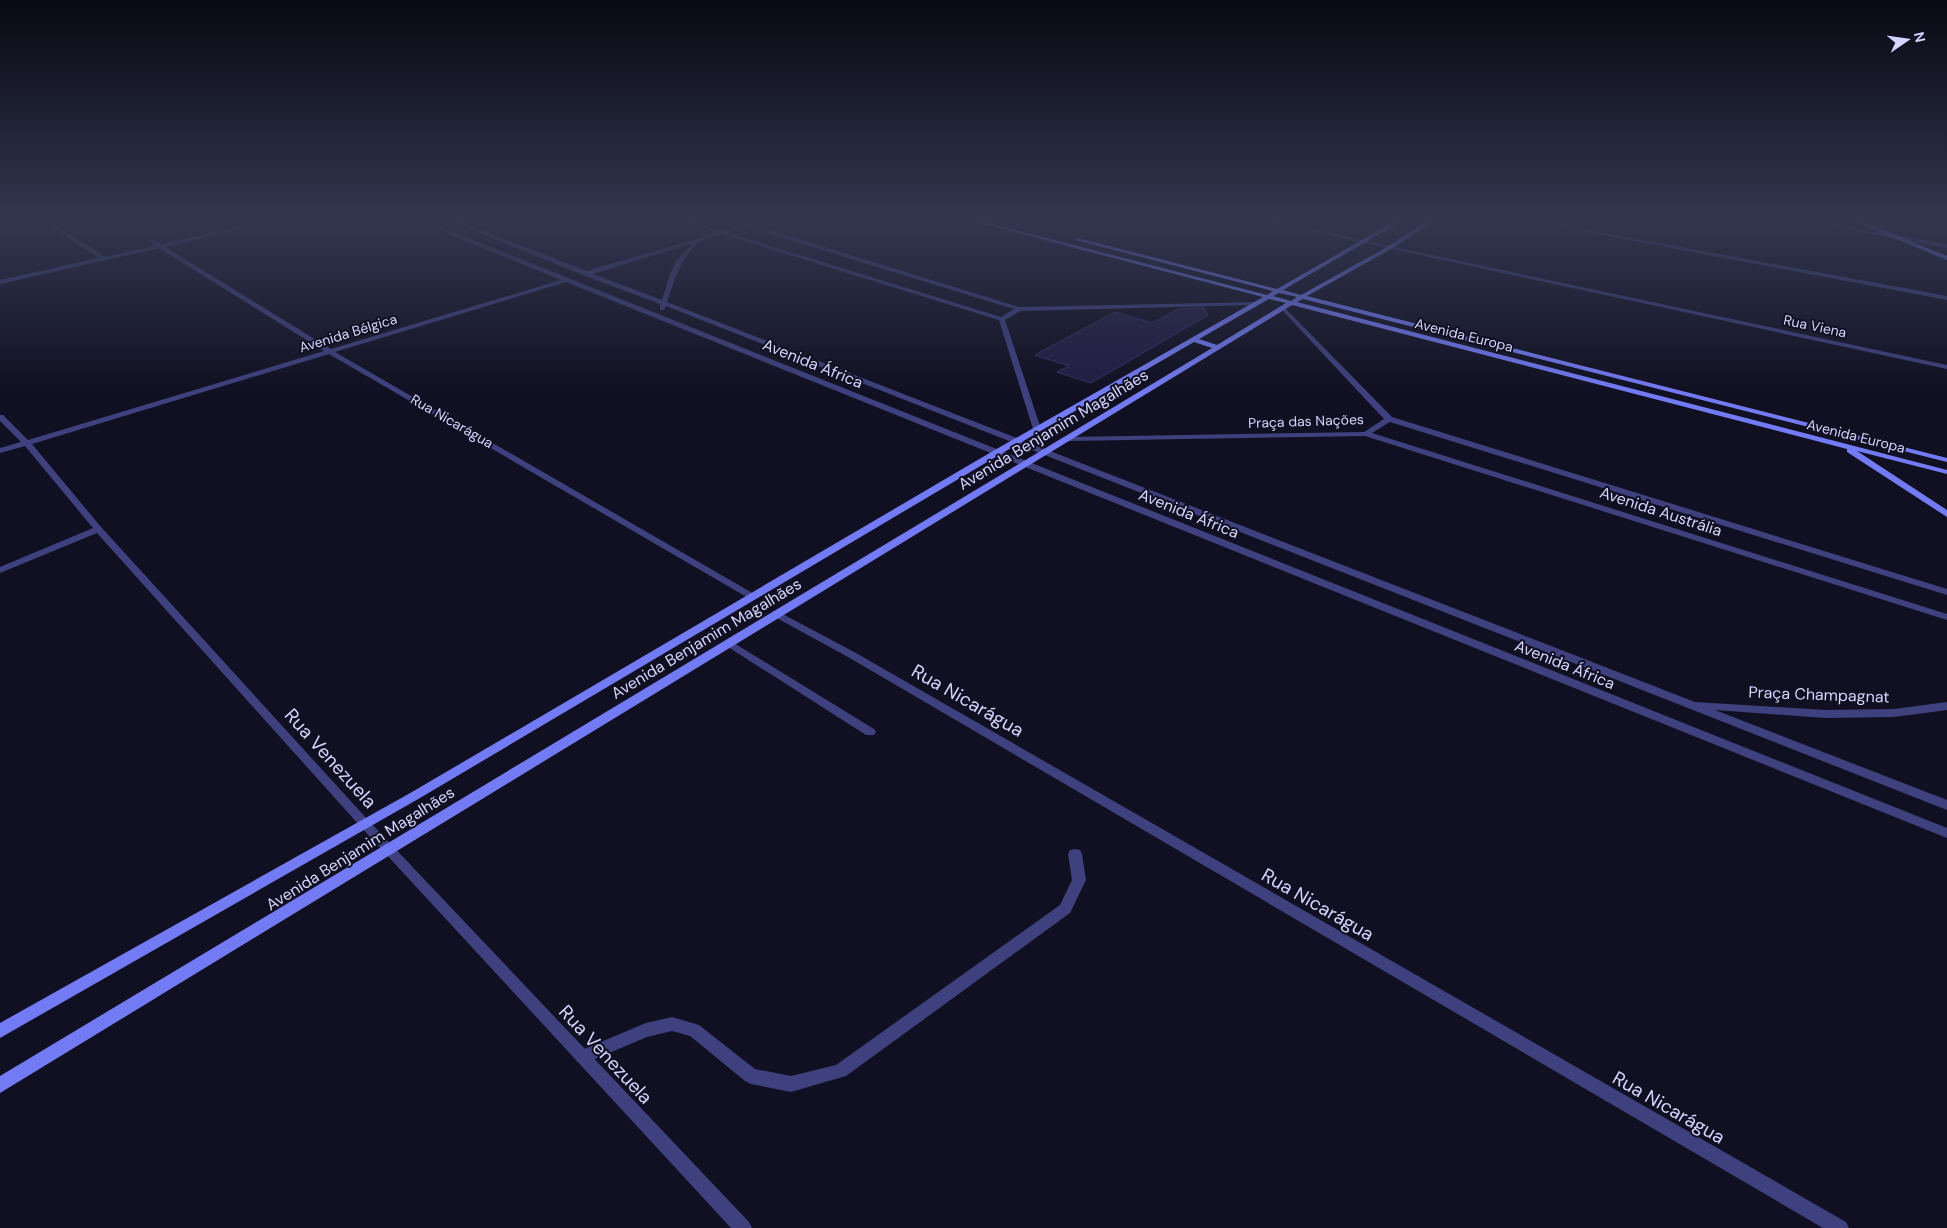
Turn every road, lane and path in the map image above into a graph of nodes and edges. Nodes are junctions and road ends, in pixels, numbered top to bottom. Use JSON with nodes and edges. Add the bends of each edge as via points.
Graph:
{"nodes":[{"id":1,"x":17,"y":278,"type":"edge"},
{"id":2,"x":212,"y":278,"type":"edge"},
{"id":3,"x":561,"y":278,"type":"edge"},
{"id":4,"x":571,"y":278,"type":"edge"},
{"id":5,"x":598,"y":278,"type":"edge"},
{"id":6,"x":673,"y":278,"type":"edge"},
{"id":7,"x":870,"y":278,"type":"edge"},
{"id":8,"x":920,"y":278,"type":"edge"},
{"id":9,"x":1194,"y":278,"type":"edge"},
{"id":10,"x":1225,"y":278,"type":"edge"},
{"id":11,"x":1298,"y":278,"type":"edge"},
{"id":12,"x":1335,"y":278,"type":"edge"},
{"id":13,"x":1531,"y":278,"type":"edge"},
{"id":14,"x":1841,"y":278,"type":"edge"},
{"id":15,"x":565,"y":280,"type":"junction"},
{"id":16,"x":0,"y":282,"type":"edge"},
{"id":17,"x":1275,"y":291,"type":"junction"},
{"id":18,"x":1266,"y":297,"type":"junction"},
{"id":19,"x":1302,"y":297,"type":"junction"},
{"id":20,"x":1947,"y":298,"type":"edge"},
{"id":21,"x":1255,"y":303,"type":"junction"},
{"id":22,"x":1292,"y":303,"type":"junction"},
{"id":23,"x":664,"y":304,"type":"junction"},
{"id":24,"x":1019,"y":309,"type":"junction"},
{"id":25,"x":1284,"y":309,"type":"junction"},
{"id":26,"x":660,"y":318,"type":"junction"},
{"id":27,"x":1002,"y":319,"type":"junction"},
{"id":28,"x":1192,"y":339,"type":"junction"},
{"id":29,"x":773,"y":347,"type":"junction"},
{"id":30,"x":1219,"y":348,"type":"junction"},
{"id":31,"x":331,"y":352,"type":"junction"},
{"id":32,"x":752,"y":355,"type":"junction"},
{"id":33,"x":1947,"y":367,"type":"edge"},
{"id":34,"x":0,"y":417,"type":"edge"},
{"id":35,"x":1389,"y":420,"type":"junction"},
{"id":36,"x":1037,"y":429,"type":"junction"},
{"id":37,"x":1366,"y":434,"type":"junction"},
{"id":38,"x":1069,"y":439,"type":"junction"},
{"id":39,"x":1017,"y":442,"type":"junction"},
{"id":40,"x":27,"y":443,"type":"junction"},
{"id":41,"x":1843,"y":445,"type":"junction"},
{"id":42,"x":0,"y":451,"type":"edge"},
{"id":43,"x":1046,"y":452,"type":"junction"},
{"id":44,"x":996,"y":453,"type":"junction"},
{"id":45,"x":1947,"y":460,"type":"edge"},
{"id":46,"x":1028,"y":465,"type":"junction"},
{"id":47,"x":1947,"y":472,"type":"edge"},
{"id":48,"x":1947,"y":514,"type":"edge"},
{"id":49,"x":98,"y":529,"type":"junction"},
{"id":50,"x":1,"y":571,"type":"edge"},
{"id":51,"x":1947,"y":592,"type":"edge"},
{"id":52,"x":753,"y":596,"type":"junction"},
{"id":53,"x":777,"y":614,"type":"junction"},
{"id":54,"x":1947,"y":617,"type":"edge"},
{"id":55,"x":729,"y":643,"type":"junction"},
{"id":56,"x":1689,"y":704,"type":"junction"},
{"id":57,"x":1947,"y":706,"type":"edge"},
{"id":58,"x":870,"y":732,"type":"dead end"},
{"id":59,"x":1947,"y":805,"type":"edge"},
{"id":60,"x":364,"y":823,"type":"junction"},
{"id":61,"x":1947,"y":833,"type":"edge"},
{"id":62,"x":390,"y":851,"type":"junction"},
{"id":63,"x":1075,"y":854,"type":"dead end"},
{"id":64,"x":0,"y":1031,"type":"edge"},
{"id":65,"x":583,"y":1057,"type":"junction"},
{"id":66,"x":0,"y":1085,"type":"edge"},
{"id":67,"x":743,"y":1228,"type":"edge"},
{"id":68,"x":1840,"y":1228,"type":"edge"}],
"edges":[{"from":1,"to":16,"type":"street"},
{"from":2,"to":31,"type":"street","name":"Rua Nicarágua"},
{"from":3,"to":15,"type":"street","name":"Avenida África"},
{"from":4,"to":15,"type":"street","name":"Avenida Bélgica"},
{"from":5,"to":23,"type":"street","name":"Avenida África"},
{"from":6,"to":23,"type":"street"},
{"from":7,"to":27,"type":"street"},
{"from":8,"to":24,"type":"street"},
{"from":9,"to":18,"type":"main road","name":"Avenida Europa"},
{"from":10,"to":17,"type":"main road","name":"Avenida Europa"},
{"from":11,"to":17,"type":"main road","name":"Avenida Benjamim Magalhães"},
{"from":12,"to":19,"type":"main road","name":"Avenida Benjamim Magalhães"},
{"from":13,"to":33,"type":"street","name":"Rua Viena"},
{"from":14,"to":20,"type":"street"},
{"from":15,"to":26,"type":"street","name":"Avenida África"},
{"from":15,"to":31,"type":"street","name":"Avenida Bélgica"},
{"from":17,"to":18,"type":"main road","name":"Avenida Benjamim Magalhães"},
{"from":17,"to":19,"type":"main road","name":"Avenida Europa"},
{"from":18,"to":21,"type":"main road","name":"Avenida Benjamim Magalhães"},
{"from":18,"to":22,"type":"main road","name":"Avenida Europa"},
{"from":19,"to":22,"type":"main road","name":"Avenida Benjamim Magalhães"},
{"from":19,"to":45,"type":"main road","name":"Avenida Europa"},
{"from":21,"to":24,"type":"street"},
{"from":21,"to":28,"type":"main road","name":"Avenida Benjamim Magalhães"},
{"from":22,"to":25,"type":"main road","name":"Avenida Benjamim Magalhães"},
{"from":22,"to":41,"type":"main road","name":"Avenida Europa"},
{"from":23,"to":26,"type":"street"},
{"from":23,"to":29,"type":"street","name":"Avenida África"},
{"from":24,"to":27,"type":"street"},
{"from":25,"to":30,"type":"main road","name":"Avenida Benjamim Magalhães"},
{"from":25,"to":35,"type":"street","name":"Praça das Nações"},
{"from":26,"to":32,"type":"street","name":"Avenida África"},
{"from":27,"to":36,"type":"street"},
{"from":28,"to":30,"type":"main road"},
{"from":28,"to":36,"type":"main road","name":"Avenida Benjamim Magalhães"},
{"from":29,"to":32,"type":"street"},
{"from":29,"to":39,"type":"street","name":"Avenida África"},
{"from":30,"to":38,"type":"main road","name":"Avenida Benjamim Magalhães"},
{"from":31,"to":40,"type":"street","name":"Avenida Bélgica"},
{"from":31,"to":52,"type":"street","name":"Rua Nicarágua"},
{"from":32,"to":44,"type":"street","name":"Avenida África"},
{"from":34,"to":40,"type":"street","name":"Rua Venezuela"},
{"from":35,"to":37,"type":"street","name":"Praça das Nações"},
{"from":35,"to":51,"type":"street","name":"Avenida Austrália"},
{"from":36,"to":39,"type":"main road","name":"Avenida Benjamim Magalhães"},
{"from":37,"to":38,"type":"street","name":"Praça das Nações"},
{"from":37,"to":54,"type":"street","name":"Avenida Austrália"},
{"from":38,"to":43,"type":"main road","name":"Avenida Benjamim Magalhães"},
{"from":39,"to":43,"type":"street","name":"Avenida África"},
{"from":39,"to":44,"type":"main road","name":"Avenida Benjamim Magalhães"},
{"from":40,"to":42,"type":"street","name":"Avenida Bélgica"},
{"from":40,"to":49,"type":"street","name":"Rua Venezuela"},
{"from":41,"to":47,"type":"main road","name":"Avenida Europa"},
{"from":41,"to":48,"type":"main road"},
{"from":43,"to":46,"type":"main road","name":"Avenida Benjamim Magalhães"},
{"from":43,"to":56,"type":"street","name":"Avenida África"},
{"from":44,"to":46,"type":"street","name":"Avenida África"},
{"from":44,"to":52,"type":"main road","name":"Avenida Benjamim Magalhães"},
{"from":46,"to":53,"type":"main road","name":"Avenida Benjamim Magalhães"},
{"from":46,"to":61,"type":"street","name":"Avenida África"},
{"from":49,"to":50,"type":"street"},
{"from":49,"to":60,"type":"street","name":"Rua Venezuela"},
{"from":52,"to":60,"type":"main road","name":"Avenida Benjamim Magalhães"},
{"from":53,"to":55,"type":"main road","name":"Avenida Benjamim Magalhães"},
{"from":53,"to":68,"type":"street","name":"Rua Nicarágua"},
{"from":55,"to":58,"type":"street"},
{"from":55,"to":62,"type":"main road","name":"Avenida Benjamim Magalhães"},
{"from":56,"to":57,"type":"street","name":"Praça Champagnat","via":[[1825,714],[1894,713]]},
{"from":56,"to":59,"type":"street","name":"Avenida África"},
{"from":60,"to":62,"type":"street","name":"Rua Venezuela"},
{"from":60,"to":64,"type":"main road","name":"Avenida Benjamim Magalhães"},
{"from":62,"to":65,"type":"street","name":"Rua Venezuela"},
{"from":62,"to":66,"type":"main road","name":"Avenida Benjamim Magalhães"},
{"from":63,"to":65,"type":"street","via":[[1079,880],[1065,909],[840,1071],[791,1084],[751,1076],[694,1030],[672,1024],[646,1030]]},
{"from":65,"to":67,"type":"street","name":"Rua Venezuela"}]}
